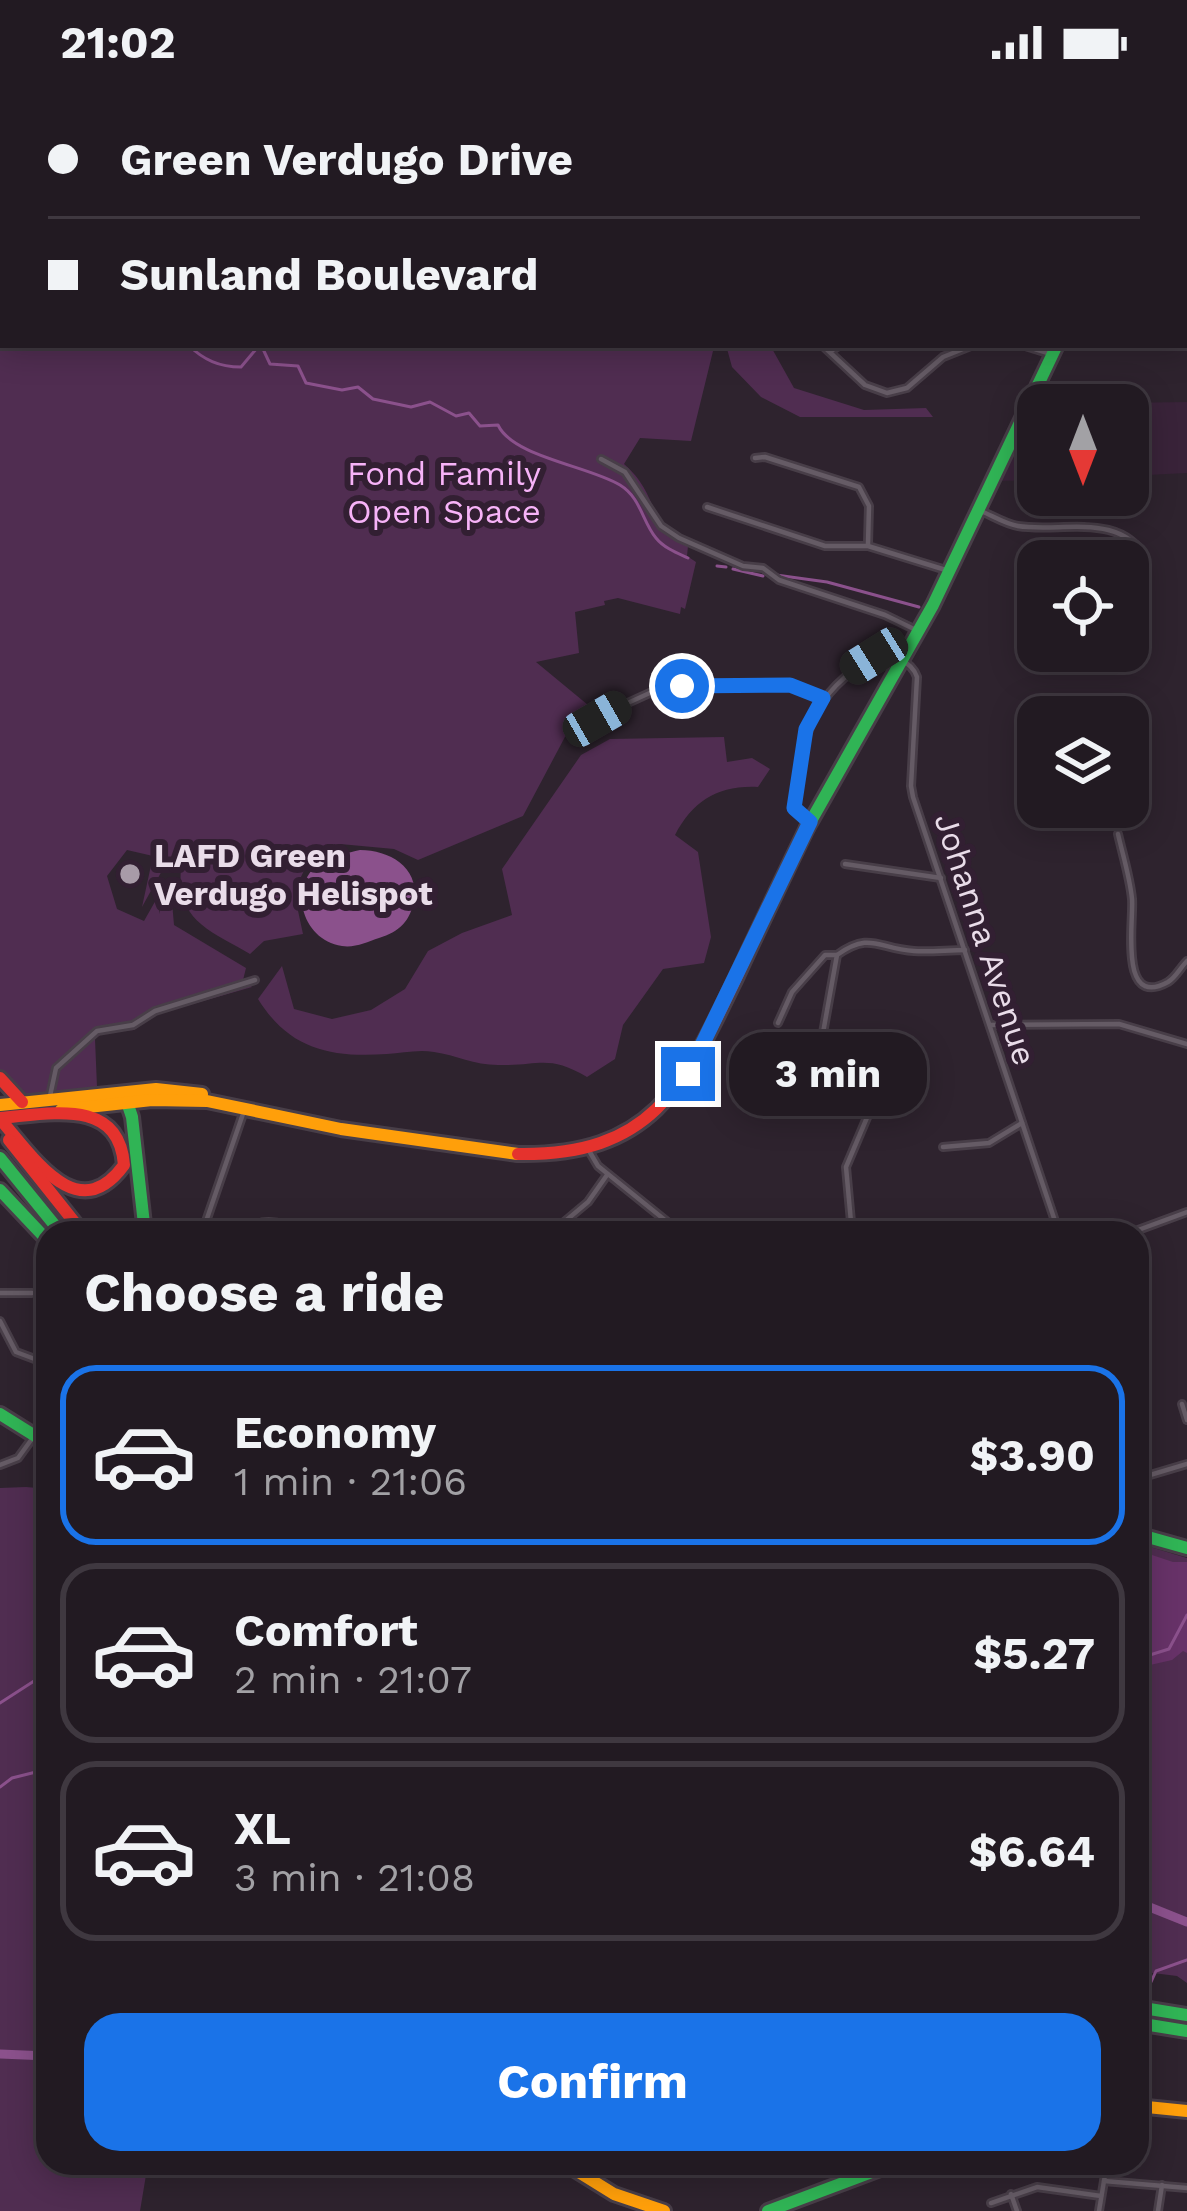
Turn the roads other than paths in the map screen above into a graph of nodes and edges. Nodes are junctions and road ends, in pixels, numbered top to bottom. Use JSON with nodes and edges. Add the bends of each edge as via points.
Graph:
{"nodes":[{"id":1,"x":825,"y":348,"type":"edge"},
{"id":2,"x":836,"y":348,"type":"edge"},
{"id":3,"x":966,"y":348,"type":"edge"},
{"id":4,"x":1054,"y":350,"type":"edge"},
{"id":5,"x":830,"y":352,"type":"junction"},
{"id":6,"x":755,"y":458,"type":"dead end"},
{"id":7,"x":602,"y":459,"type":"dead end"},
{"id":8,"x":706,"y":507,"type":"dead end"},
{"id":9,"x":976,"y":509,"type":"junction"},
{"id":10,"x":1129,"y":540,"type":"edge"},
{"id":11,"x":868,"y":546,"type":"junction"},
{"id":12,"x":950,"y":571,"type":"junction"},
{"id":13,"x":918,"y":631,"type":"junction"},
{"id":14,"x":902,"y":660,"type":"junction"},
{"id":15,"x":823,"y":698,"type":"junction"},
{"id":16,"x":577,"y":737,"type":"dead end"},
{"id":17,"x":810,"y":822,"type":"junction"},
{"id":18,"x":1118,"y":835,"type":"dead end"},
{"id":19,"x":845,"y":863,"type":"dead end"},
{"id":20,"x":940,"y":878,"type":"junction"},
{"id":21,"x":965,"y":950,"type":"junction"},
{"id":22,"x":837,"y":955,"type":"junction"},
{"id":23,"x":1187,"y":962,"type":"edge"},
{"id":24,"x":255,"y":980,"type":"dead end"},
{"id":25,"x":778,"y":1023,"type":"dead end"},
{"id":26,"x":990,"y":1025,"type":"junction"},
{"id":27,"x":821,"y":1044,"type":"dead end"},
{"id":28,"x":1187,"y":1044,"type":"edge"},
{"id":29,"x":0,"y":1078,"type":"edge"},
{"id":30,"x":114,"y":1094,"type":"junction"},
{"id":31,"x":877,"y":1094,"type":"dead end"},
{"id":32,"x":50,"y":1100,"type":"junction"},
{"id":33,"x":22,"y":1102,"type":"junction"},
{"id":34,"x":128,"y":1102,"type":"junction"},
{"id":35,"x":0,"y":1105,"type":"edge"},
{"id":36,"x":245,"y":1107,"type":"junction"},
{"id":37,"x":1022,"y":1123,"type":"junction"},
{"id":38,"x":2,"y":1125,"type":"edge"},
{"id":39,"x":943,"y":1147,"type":"dead end"},
{"id":40,"x":588,"y":1149,"type":"junction"},
{"id":41,"x":0,"y":1158,"type":"edge"},
{"id":42,"x":607,"y":1175,"type":"junction"},
{"id":43,"x":0,"y":1190,"type":"edge"},
{"id":44,"x":1187,"y":1212,"type":"edge"},
{"id":45,"x":51,"y":1221,"type":"edge"},
{"id":46,"x":74,"y":1221,"type":"edge"},
{"id":47,"x":144,"y":1221,"type":"edge"},
{"id":48,"x":206,"y":1221,"type":"edge"},
{"id":49,"x":566,"y":1221,"type":"edge"},
{"id":50,"x":665,"y":1221,"type":"edge"},
{"id":51,"x":851,"y":1221,"type":"edge"},
{"id":52,"x":1055,"y":1221,"type":"edge"},
{"id":53,"x":1149,"y":1226,"type":"edge"},
{"id":54,"x":36,"y":1228,"type":"edge"},
{"id":55,"x":0,"y":1293,"type":"edge"},
{"id":56,"x":32,"y":1293,"type":"dead end"},
{"id":57,"x":0,"y":1321,"type":"edge"},
{"id":58,"x":36,"y":1360,"type":"edge"},
{"id":59,"x":1182,"y":1404,"type":"dead end"},
{"id":60,"x":0,"y":1414,"type":"edge"},
{"id":61,"x":1187,"y":1420,"type":"edge"},
{"id":62,"x":34,"y":1436,"type":"joint"},
{"id":63,"x":1187,"y":1464,"type":"edge"},
{"id":64,"x":0,"y":1465,"type":"edge"},
{"id":65,"x":1149,"y":1475,"type":"edge"},
{"id":66,"x":1149,"y":1537,"type":"edge"},
{"id":67,"x":1187,"y":1548,"type":"edge"},
{"id":68,"x":1149,"y":2009,"type":"edge"},
{"id":69,"x":1187,"y":2015,"type":"edge"},
{"id":70,"x":1149,"y":2025,"type":"edge"},
{"id":71,"x":1187,"y":2031,"type":"edge"},
{"id":72,"x":1149,"y":2107,"type":"edge"},
{"id":73,"x":1187,"y":2111,"type":"edge"},
{"id":74,"x":582,"y":2175,"type":"edge"},
{"id":75,"x":598,"y":2175,"type":"edge"},
{"id":76,"x":864,"y":2175,"type":"edge"},
{"id":77,"x":1105,"y":2175,"type":"edge"},
{"id":78,"x":591,"y":2181,"type":"junction"},
{"id":79,"x":1104,"y":2181,"type":"junction"},
{"id":80,"x":1162,"y":2185,"type":"junction"},
{"id":81,"x":1187,"y":2188,"type":"edge"},
{"id":82,"x":1012,"y":2194,"type":"junction"},
{"id":83,"x":1101,"y":2196,"type":"junction"},
{"id":84,"x":991,"y":2204,"type":"dead end"},
{"id":85,"x":664,"y":2211,"type":"edge"},
{"id":86,"x":768,"y":2211,"type":"edge"},
{"id":87,"x":1017,"y":2211,"type":"edge"},
{"id":88,"x":1099,"y":2211,"type":"edge"},
{"id":89,"x":1158,"y":2211,"type":"edge"}],
"edges":[{"from":1,"to":5,"type":"street"},
{"from":2,"to":5,"type":"street"},
{"from":3,"to":5,"type":"street","via":[[908,388],[887,393],[865,385]]},
{"from":4,"to":9,"type":"main road"},
{"from":6,"to":11,"type":"street","via":[[859,487],[868,506]]},
{"from":7,"to":13,"type":"street","via":[[626,472],[661,526],[679,538]]},
{"from":8,"to":11,"type":"street","via":[[825,546]]},
{"from":9,"to":10,"type":"street","via":[[1016,526],[1108,530]]},
{"from":9,"to":12,"type":"main road"},
{"from":11,"to":12,"type":"street"},
{"from":12,"to":13,"type":"main road"},
{"from":13,"to":14,"type":"main road"},
{"from":14,"to":15,"type":"street","via":[[874,656]]},
{"from":14,"to":17,"type":"main road"},
{"from":14,"to":20,"type":"street","name":"Johanna Avenue","via":[[917,677],[910,786]]},
{"from":15,"to":16,"type":"street","via":[[790,685],[664,686],[586,722]]},
{"from":15,"to":17,"type":"street","via":[[806,729],[794,808]]},
{"from":17,"to":40,"type":"main road","via":[[688,1074],[641,1122]]},
{"from":18,"to":23,"type":"street","via":[[1132,898],[1134,974],[1160,985]]},
{"from":19,"to":20,"type":"street"},
{"from":20,"to":21,"type":"street","name":"Johanna Avenue"},
{"from":21,"to":22,"type":"street","via":[[912,951],[872,940]]},
{"from":21,"to":26,"type":"street","name":"Johanna Avenue"},
{"from":22,"to":25,"type":"street","via":[[825,955],[792,992]]},
{"from":22,"to":27,"type":"street"},
{"from":24,"to":32,"type":"street","via":[[97,1031],[56,1068]]},
{"from":26,"to":28,"type":"street","via":[[1119,1024]]},
{"from":26,"to":37,"type":"street","name":"Johanna Avenue"},
{"from":29,"to":33,"type":"main road"},
{"from":30,"to":32,"type":"main road"},
{"from":30,"to":34,"type":"main road"},
{"from":30,"to":36,"type":"main road","via":[[172,1089]]},
{"from":31,"to":51,"type":"street","via":[[846,1167]]},
{"from":32,"to":33,"type":"main road"},
{"from":33,"to":35,"type":"main road"},
{"from":34,"to":36,"type":"main road"},
{"from":34,"to":38,"type":"main road"},
{"from":34,"to":47,"type":"main road"},
{"from":36,"to":40,"type":"main road","via":[[510,1157]]},
{"from":36,"to":48,"type":"street"},
{"from":37,"to":39,"type":"street","via":[[989,1143]]},
{"from":37,"to":52,"type":"street","name":"Johanna Avenue"},
{"from":38,"to":38,"type":"main road","via":[[71,1115],[104,1120],[122,1138],[124,1165],[105,1188],[75,1191]]},
{"from":38,"to":46,"type":"main road"},
{"from":40,"to":42,"type":"street"},
{"from":41,"to":45,"type":"main road"},
{"from":42,"to":49,"type":"street"},
{"from":42,"to":50,"type":"street"},
{"from":43,"to":54,"type":"main road"},
{"from":44,"to":53,"type":"street"},
{"from":55,"to":56,"type":"street"},
{"from":57,"to":58,"type":"street","via":[[15,1352]]},
{"from":59,"to":61,"type":"street"},
{"from":60,"to":62,"type":"main road"},
{"from":62,"to":64,"type":"street","via":[[18,1458]]},
{"from":63,"to":65,"type":"street"},
{"from":66,"to":67,"type":"main road"},
{"from":68,"to":69,"type":"main road"},
{"from":70,"to":71,"type":"main road"},
{"from":72,"to":73,"type":"main road"},
{"from":74,"to":78,"type":"main road"},
{"from":75,"to":78,"type":"street"},
{"from":76,"to":86,"type":"main road"},
{"from":77,"to":79,"type":"street"},
{"from":78,"to":85,"type":"main road"},
{"from":79,"to":80,"type":"street"},
{"from":79,"to":83,"type":"street"},
{"from":80,"to":81,"type":"street"},
{"from":80,"to":89,"type":"street"},
{"from":82,"to":83,"type":"street","via":[[1043,2187]]},
{"from":82,"to":84,"type":"street"},
{"from":82,"to":87,"type":"street"},
{"from":83,"to":88,"type":"street"}]}
